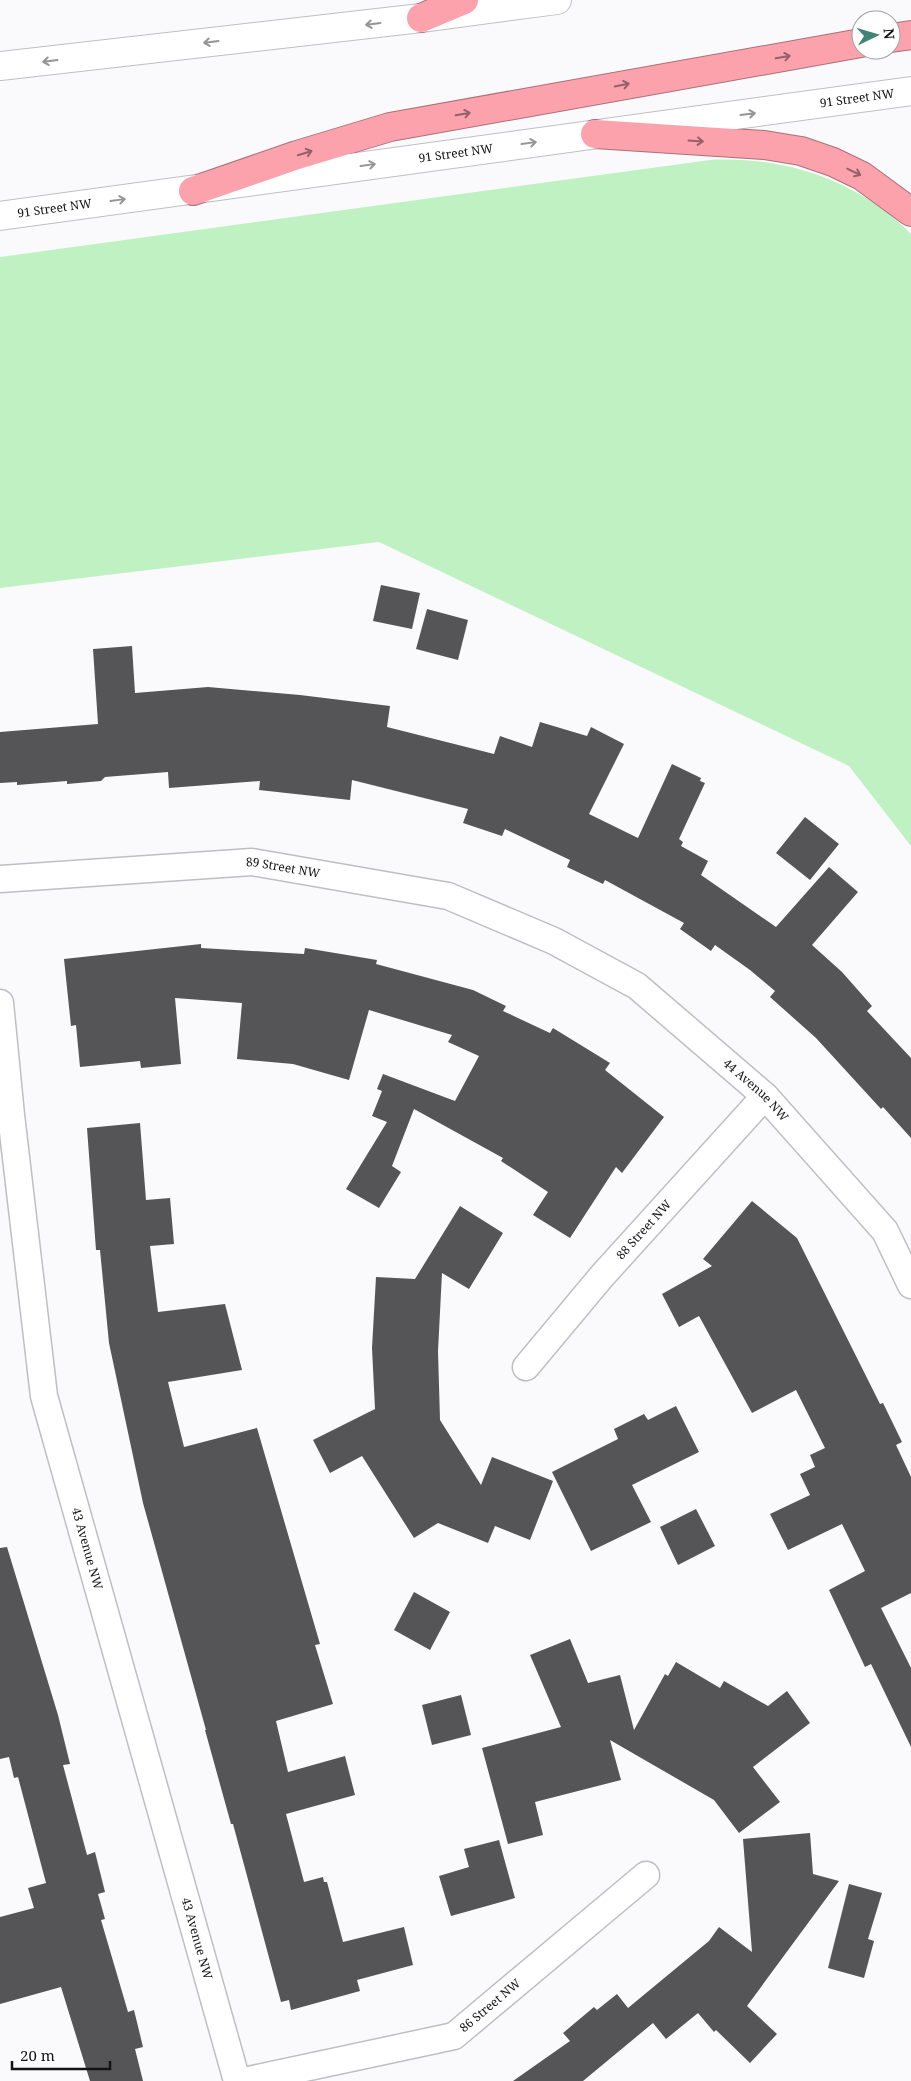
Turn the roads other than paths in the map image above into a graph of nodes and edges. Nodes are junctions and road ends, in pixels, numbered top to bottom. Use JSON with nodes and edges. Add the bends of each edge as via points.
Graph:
{"nodes":[{"id":1,"x":464,"y":0,"type":"edge"},
{"id":2,"x":557,"y":0,"type":"edge"},
{"id":3,"x":421,"y":18,"type":"junction"},
{"id":4,"x":851,"y":45,"type":"edge"},
{"id":5,"x":0,"y":66,"type":"edge"},
{"id":6,"x":911,"y":91,"type":"edge"},
{"id":7,"x":595,"y":134,"type":"junction"},
{"id":8,"x":192,"y":191,"type":"junction"},
{"id":9,"x":911,"y":212,"type":"edge"},
{"id":10,"x":0,"y":216,"type":"edge"},
{"id":11,"x":0,"y":879,"type":"edge"},
{"id":12,"x":554,"y":941,"type":"joint"},
{"id":13,"x":0,"y":1003,"type":"edge"},
{"id":14,"x":765,"y":1096,"type":"junction"},
{"id":15,"x":911,"y":1285,"type":"edge"},
{"id":16,"x":526,"y":1367,"type":"dead end"},
{"id":17,"x":646,"y":1875,"type":"dead end"},
{"id":18,"x":237,"y":2081,"type":"edge"},
{"id":19,"x":244,"y":2081,"type":"edge"}],
"edges":[{"from":1,"to":3,"type":"highway"},
{"from":2,"to":3,"type":"main road"},
{"from":3,"to":5,"type":"main road","one_way":true},
{"from":8,"to":4,"type":"highway","one_way":true,"via":[[390,127]]},
{"from":7,"to":6,"type":"main road","name":"91 Street NW","one_way":true},
{"from":8,"to":7,"type":"main road","name":"91 Street NW","one_way":true},
{"from":7,"to":9,"type":"highway","one_way":true,"via":[[764,145],[801,151],[862,176]]},
{"from":10,"to":8,"type":"main road","name":"91 Street NW","one_way":true},
{"from":11,"to":12,"type":"street","name":"89 Street NW","via":[[252,862],[448,896]]},
{"from":12,"to":14,"type":"street","name":"44 Avenue NW","via":[[637,986]]},
{"from":13,"to":18,"type":"street","name":"43 Avenue NW","via":[[44,1396]]},
{"from":14,"to":15,"type":"street","name":"44 Avenue NW","via":[[884,1231]]},
{"from":14,"to":16,"type":"street","name":"88 Street NW","via":[[602,1276]]},
{"from":17,"to":19,"type":"street","name":"86 Street NW","via":[[454,2036]]}]}
